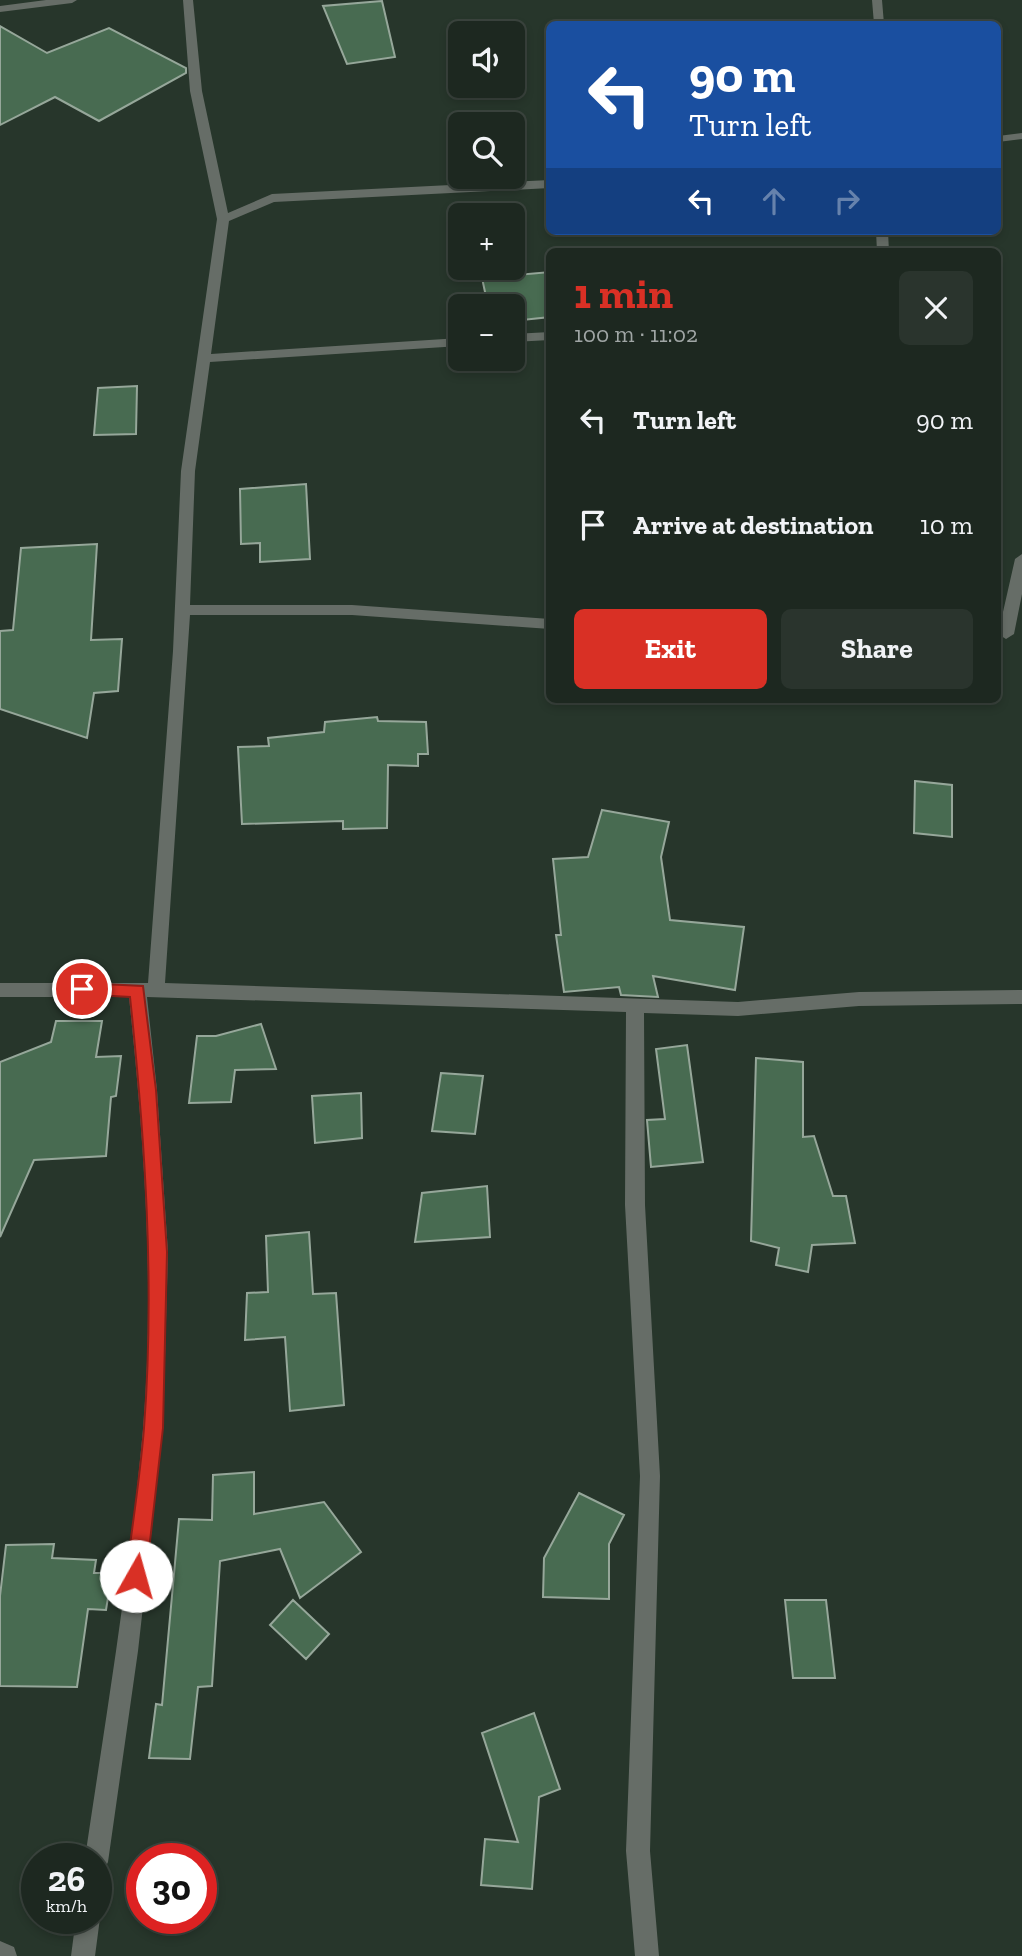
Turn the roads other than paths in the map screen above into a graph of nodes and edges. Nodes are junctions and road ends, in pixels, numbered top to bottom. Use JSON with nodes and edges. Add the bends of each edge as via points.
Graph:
{"nodes":[{"id":1,"x":72,"y":0,"type":"edge"},
{"id":2,"x":188,"y":0,"type":"edge"},
{"id":3,"x":877,"y":0,"type":"edge"},
{"id":4,"x":0,"y":9,"type":"edge"},
{"id":5,"x":879,"y":21,"type":"edge"},
{"id":6,"x":1022,"y":136,"type":"edge"},
{"id":7,"x":1001,"y":139,"type":"edge"},
{"id":8,"x":546,"y":184,"type":"edge"},
{"id":9,"x":223,"y":219,"type":"junction"},
{"id":10,"x":546,"y":336,"type":"edge"},
{"id":11,"x":525,"y":337,"type":"edge"},
{"id":12,"x":448,"y":343,"type":"edge"},
{"id":13,"x":206,"y":358,"type":"junction"},
{"id":14,"x":1022,"y":559,"type":"edge"},
{"id":15,"x":183,"y":610,"type":"junction"},
{"id":16,"x":546,"y":624,"type":"edge"},
{"id":17,"x":1002,"y":634,"type":"edge"},
{"id":18,"x":1022,"y":635,"type":"edge"},
{"id":19,"x":0,"y":990,"type":"edge"},
{"id":20,"x":147,"y":990,"type":"junction"},
{"id":21,"x":1022,"y":997,"type":"edge"},
{"id":22,"x":635,"y":1006,"type":"junction"},
{"id":23,"x":99,"y":1843,"type":"edge"},
{"id":24,"x":86,"y":1934,"type":"edge"},
{"id":25,"x":0,"y":1953,"type":"edge"},
{"id":26,"x":5,"y":1956,"type":"edge"},
{"id":27,"x":83,"y":1956,"type":"edge"},
{"id":28,"x":647,"y":1956,"type":"edge"}],
"edges":[{"from":1,"to":4,"type":"street"},
{"from":2,"to":9,"type":"street","via":[[196,91]]},
{"from":3,"to":5,"type":"street"},
{"from":6,"to":7,"type":"street"},
{"from":8,"to":9,"type":"street","via":[[272,198]]},
{"from":9,"to":13,"type":"street"},
{"from":10,"to":11,"type":"street"},
{"from":12,"to":13,"type":"street"},
{"from":13,"to":15,"type":"street","via":[[188,471]]},
{"from":14,"to":17,"type":"street"},
{"from":15,"to":16,"type":"street","via":[[352,610]]},
{"from":15,"to":20,"type":"street"},
{"from":17,"to":18,"type":"street"},
{"from":19,"to":20,"type":"street"},
{"from":20,"to":22,"type":"street"},
{"from":20,"to":23,"type":"street","via":[[158,1252],[153,1428]]},
{"from":21,"to":22,"type":"street","via":[[859,999],[737,1009]]},
{"from":22,"to":28,"type":"street","via":[[635,1205],[650,1476],[638,1851]]},
{"from":24,"to":27,"type":"street"},
{"from":25,"to":26,"type":"street"}]}
